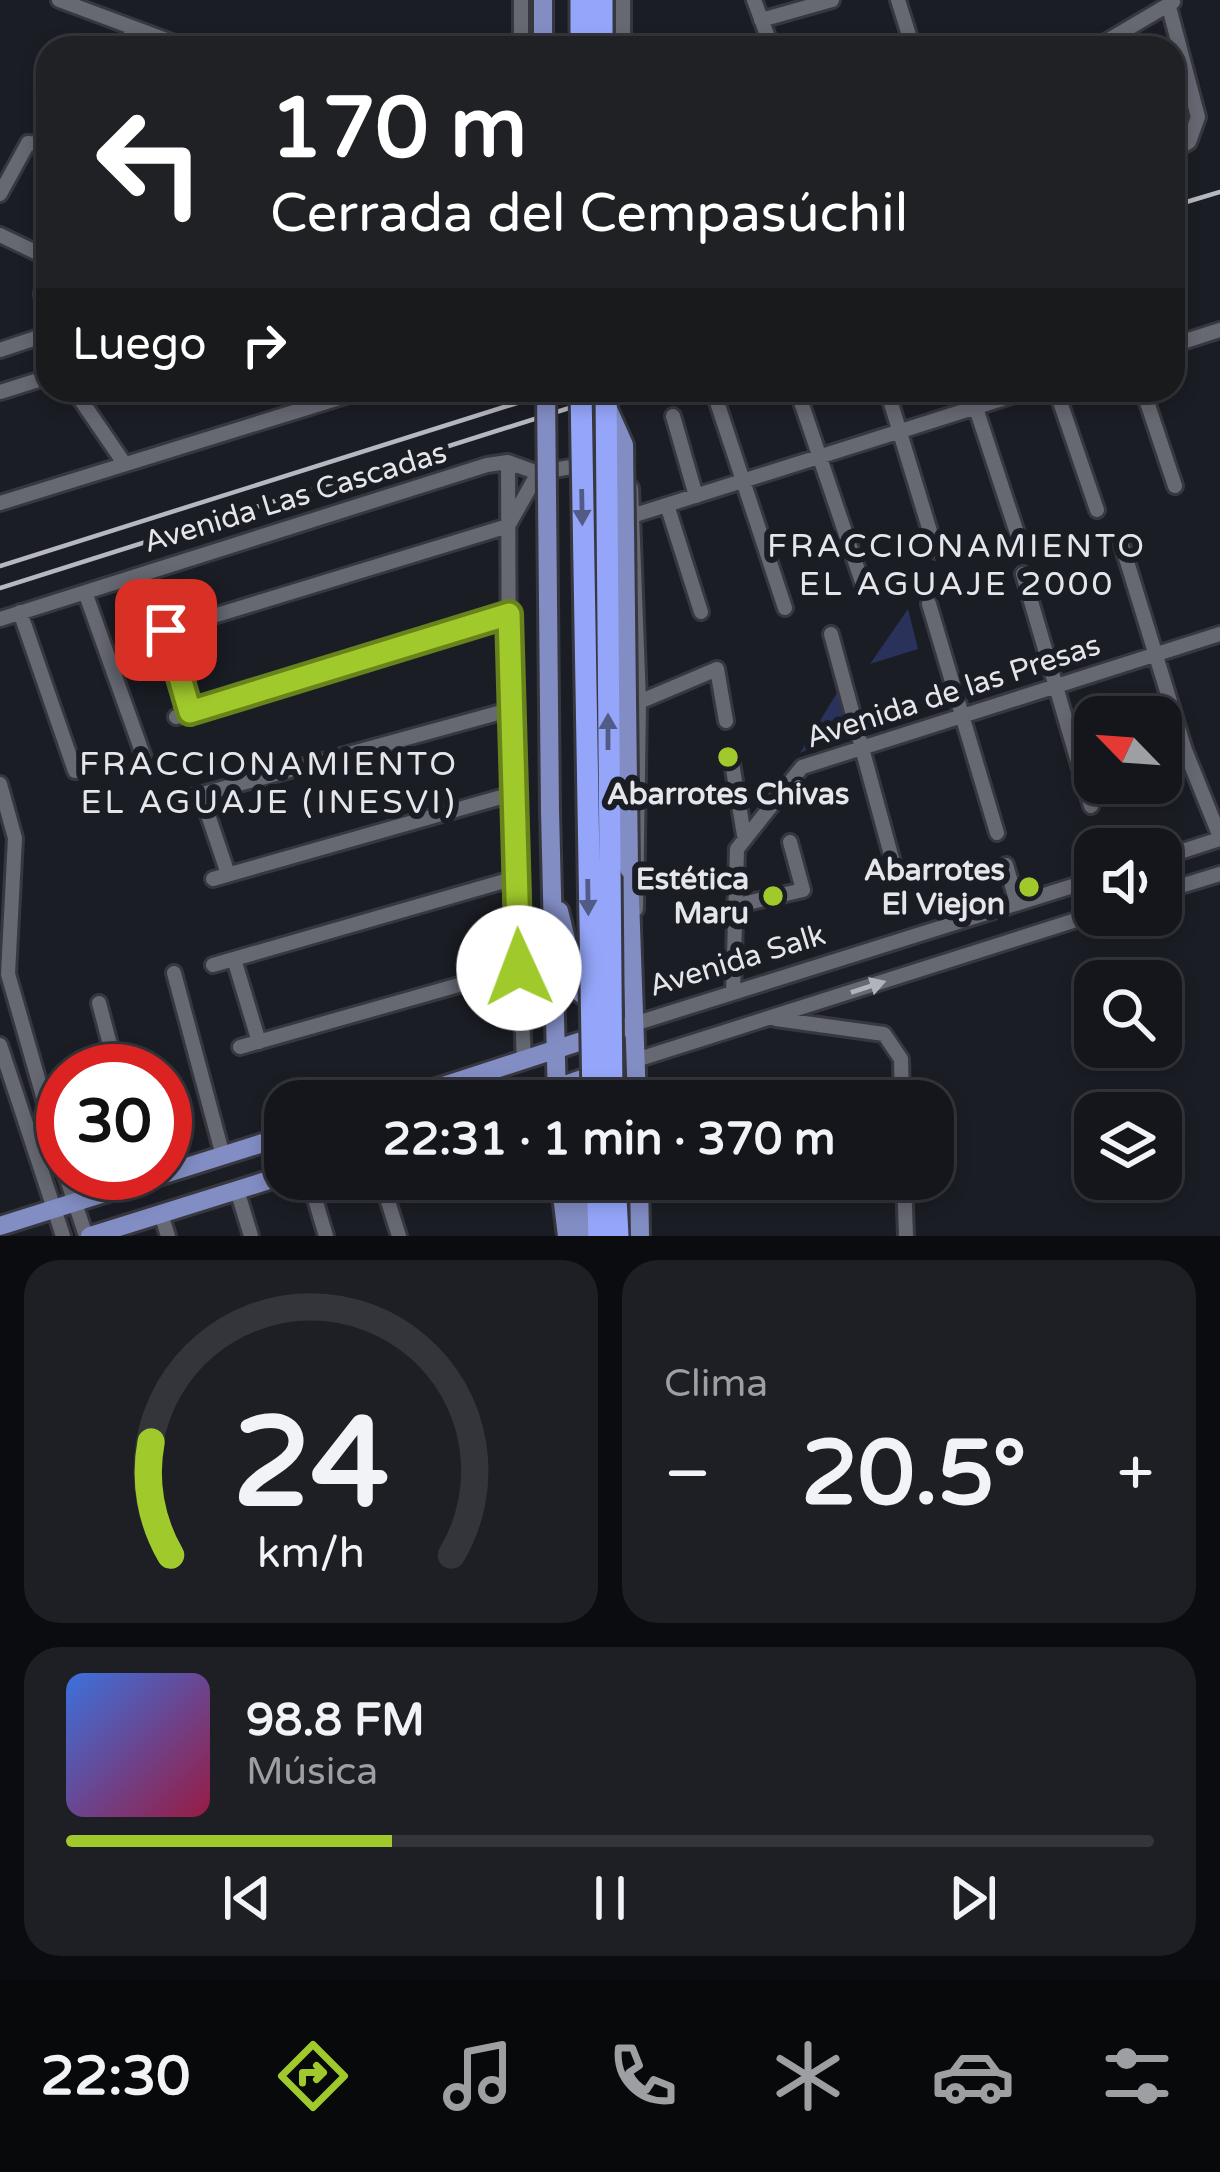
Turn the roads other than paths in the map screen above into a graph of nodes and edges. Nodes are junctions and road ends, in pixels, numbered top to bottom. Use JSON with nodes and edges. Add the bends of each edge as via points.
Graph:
{"nodes":[{"id":1,"x":59,"y":0,"type":"edge"},
{"id":2,"x":521,"y":0,"type":"edge"},
{"id":3,"x":542,"y":0,"type":"edge"},
{"id":4,"x":581,"y":0,"type":"edge"},
{"id":5,"x":602,"y":0,"type":"edge"},
{"id":6,"x":622,"y":0,"type":"edge"},
{"id":7,"x":754,"y":0,"type":"edge"},
{"id":8,"x":832,"y":0,"type":"edge"},
{"id":9,"x":898,"y":0,"type":"edge"},
{"id":10,"x":1172,"y":3,"type":"edge"},
{"id":11,"x":761,"y":20,"type":"junction"},
{"id":12,"x":133,"y":28,"type":"junction"},
{"id":13,"x":130,"y":36,"type":"edge"},
{"id":14,"x":155,"y":36,"type":"edge"},
{"id":15,"x":521,"y":36,"type":"edge"},
{"id":16,"x":543,"y":36,"type":"edge"},
{"id":17,"x":581,"y":36,"type":"edge"},
{"id":18,"x":602,"y":36,"type":"edge"},
{"id":19,"x":623,"y":36,"type":"edge"},
{"id":20,"x":767,"y":36,"type":"edge"},
{"id":21,"x":909,"y":36,"type":"edge"},
{"id":22,"x":1116,"y":36,"type":"edge"},
{"id":23,"x":1180,"y":36,"type":"edge"},
{"id":24,"x":1185,"y":60,"type":"edge"},
{"id":25,"x":36,"y":144,"type":"edge"},
{"id":26,"x":1185,"y":144,"type":"edge"},
{"id":27,"x":7,"y":160,"type":"edge"},
{"id":28,"x":0,"y":194,"type":"edge"},
{"id":29,"x":3,"y":240,"type":"edge"},
{"id":30,"x":36,"y":256,"type":"edge"},
{"id":31,"x":1220,"y":330,"type":"edge"},
{"id":32,"x":36,"y":338,"type":"edge"},
{"id":33,"x":1185,"y":341,"type":"edge"},
{"id":34,"x":0,"y":350,"type":"edge"},
{"id":35,"x":36,"y":381,"type":"edge"},
{"id":36,"x":0,"y":392,"type":"edge"},
{"id":37,"x":82,"y":402,"type":"edge"},
{"id":38,"x":304,"y":402,"type":"edge"},
{"id":39,"x":546,"y":402,"type":"edge"},
{"id":40,"x":581,"y":402,"type":"edge"},
{"id":41,"x":606,"y":402,"type":"edge"},
{"id":42,"x":608,"y":402,"type":"edge"},
{"id":43,"x":717,"y":402,"type":"edge"},
{"id":44,"x":801,"y":402,"type":"edge"},
{"id":45,"x":890,"y":402,"type":"edge"},
{"id":46,"x":974,"y":402,"type":"edge"},
{"id":47,"x":991,"y":402,"type":"edge"},
{"id":48,"x":1060,"y":402,"type":"edge"},
{"id":49,"x":1147,"y":402,"type":"edge"},
{"id":50,"x":975,"y":407,"type":"junction"},
{"id":51,"x":673,"y":416,"type":"dead end"},
{"id":52,"x":899,"y":431,"type":"junction"},
{"id":53,"x":821,"y":456,"type":"junction"},
{"id":54,"x":508,"y":462,"type":"junction"},
{"id":55,"x":124,"y":463,"type":"junction"},
{"id":56,"x":538,"y":473,"type":"junction"},
{"id":57,"x":746,"y":480,"type":"junction"},
{"id":58,"x":1174,"y":486,"type":"dead end"},
{"id":59,"x":696,"y":496,"type":"junction"},
{"id":60,"x":0,"y":502,"type":"edge"},
{"id":61,"x":667,"y":505,"type":"junction"},
{"id":62,"x":1096,"y":510,"type":"dead end"},
{"id":63,"x":635,"y":515,"type":"junction"},
{"id":64,"x":508,"y":526,"type":"junction"},
{"id":65,"x":1018,"y":536,"type":"dead end"},
{"id":66,"x":1121,"y":542,"type":"dead end"},
{"id":67,"x":936,"y":550,"type":"dead end"},
{"id":68,"x":1023,"y":574,"type":"dead end"},
{"id":69,"x":863,"y":585,"type":"dead end"},
{"id":70,"x":85,"y":592,"type":"junction"},
{"id":71,"x":928,"y":604,"type":"dead end"},
{"id":72,"x":784,"y":608,"type":"dead end"},
{"id":73,"x":701,"y":612,"type":"dead end"},
{"id":74,"x":20,"y":613,"type":"junction"},
{"id":75,"x":509,"y":614,"type":"junction"},
{"id":76,"x":0,"y":619,"type":"edge"},
{"id":77,"x":166,"y":630,"type":"junction"},
{"id":78,"x":830,"y":634,"type":"dead end"},
{"id":79,"x":1220,"y":634,"type":"edge"},
{"id":80,"x":148,"y":636,"type":"dead end"},
{"id":81,"x":1155,"y":655,"type":"junction"},
{"id":82,"x":1056,"y":686,"type":"junction"},
{"id":83,"x":639,"y":702,"type":"junction"},
{"id":84,"x":508,"y":710,"type":"junction"},
{"id":85,"x":960,"y":717,"type":"junction"},
{"id":86,"x":725,"y":721,"type":"dead end"},
{"id":87,"x":860,"y":748,"type":"junction"},
{"id":88,"x":731,"y":758,"type":"dead end"},
{"id":89,"x":146,"y":764,"type":"dead end"},
{"id":90,"x":75,"y":771,"type":"dead end"},
{"id":91,"x":0,"y":784,"type":"edge"},
{"id":92,"x":512,"y":794,"type":"junction"},
{"id":93,"x":1091,"y":806,"type":"dead end"},
{"id":94,"x":997,"y":833,"type":"dead end"},
{"id":95,"x":744,"y":835,"type":"junction"},
{"id":96,"x":1220,"y":838,"type":"edge"},
{"id":97,"x":790,"y":842,"type":"dead end"},
{"id":98,"x":1182,"y":851,"type":"edge"},
{"id":99,"x":1006,"y":865,"type":"dead end"},
{"id":100,"x":894,"y":866,"type":"dead end"},
{"id":101,"x":1220,"y":874,"type":"edge"},
{"id":102,"x":515,"y":878,"type":"junction"},
{"id":103,"x":1074,"y":885,"type":"edge"},
{"id":104,"x":1182,"y":886,"type":"edge"},
{"id":105,"x":551,"y":890,"type":"junction"},
{"id":106,"x":1017,"y":903,"type":"junction"},
{"id":107,"x":734,"y":906,"type":"junction"},
{"id":108,"x":1074,"y":921,"type":"edge"},
{"id":109,"x":632,"y":938,"type":"junction"},
{"id":110,"x":234,"y":959,"type":"junction"},
{"id":111,"x":213,"y":965,"type":"dead end"},
{"id":112,"x":519,"y":968,"type":"junction"},
{"id":113,"x":632,"y":968,"type":"junction"},
{"id":114,"x":174,"y":973,"type":"dead end"},
{"id":115,"x":733,"y":993,"type":"junction"},
{"id":116,"x":99,"y":1003,"type":"dead end"},
{"id":117,"x":771,"y":1018,"type":"junction"},
{"id":118,"x":634,"y":1024,"type":"junction"},
{"id":119,"x":259,"y":1042,"type":"junction"},
{"id":120,"x":110,"y":1044,"type":"edge"},
{"id":121,"x":0,"y":1045,"type":"edge"},
{"id":122,"x":240,"y":1048,"type":"dead end"},
{"id":123,"x":556,"y":1051,"type":"junction"},
{"id":124,"x":636,"y":1060,"type":"junction"},
{"id":125,"x":524,"y":1061,"type":"junction"},
{"id":126,"x":36,"y":1080,"type":"edge"},
{"id":127,"x":464,"y":1080,"type":"edge"},
{"id":128,"x":557,"y":1080,"type":"edge"},
{"id":129,"x":591,"y":1080,"type":"edge"},
{"id":130,"x":593,"y":1080,"type":"edge"},
{"id":131,"x":612,"y":1080,"type":"edge"},
{"id":132,"x":636,"y":1080,"type":"edge"},
{"id":133,"x":901,"y":1080,"type":"edge"},
{"id":134,"x":264,"y":1143,"type":"edge"},
{"id":135,"x":223,"y":1156,"type":"junction"},
{"id":136,"x":192,"y":1164,"type":"edge"},
{"id":137,"x":264,"y":1181,"type":"edge"},
{"id":138,"x":237,"y":1190,"type":"junction"},
{"id":139,"x":80,"y":1200,"type":"edge"},
{"id":140,"x":315,"y":1200,"type":"edge"},
{"id":141,"x":388,"y":1200,"type":"edge"},
{"id":142,"x":563,"y":1200,"type":"edge"},
{"id":143,"x":579,"y":1200,"type":"edge"},
{"id":144,"x":598,"y":1200,"type":"edge"},
{"id":145,"x":616,"y":1200,"type":"edge"},
{"id":146,"x":639,"y":1200,"type":"edge"},
{"id":147,"x":905,"y":1200,"type":"edge"},
{"id":148,"x":75,"y":1202,"type":"junction"},
{"id":149,"x":54,"y":1209,"type":"junction"},
{"id":150,"x":161,"y":1214,"type":"junction"},
{"id":151,"x":0,"y":1226,"type":"edge"},
{"id":152,"x":63,"y":1236,"type":"edge"},
{"id":153,"x":88,"y":1236,"type":"edge"},
{"id":154,"x":168,"y":1236,"type":"edge"},
{"id":155,"x":251,"y":1236,"type":"edge"},
{"id":156,"x":326,"y":1236,"type":"edge"},
{"id":157,"x":399,"y":1236,"type":"edge"},
{"id":158,"x":567,"y":1236,"type":"edge"},
{"id":159,"x":582,"y":1236,"type":"edge"},
{"id":160,"x":599,"y":1236,"type":"edge"},
{"id":161,"x":618,"y":1236,"type":"edge"},
{"id":162,"x":640,"y":1236,"type":"edge"},
{"id":163,"x":906,"y":1236,"type":"edge"}],
"edges":[{"from":1,"to":12,"type":"street"},
{"from":2,"to":15,"type":"street"},
{"from":3,"to":16,"type":"main road"},
{"from":4,"to":17,"type":"highway"},
{"from":5,"to":18,"type":"highway"},
{"from":6,"to":19,"type":"street"},
{"from":7,"to":11,"type":"street"},
{"from":8,"to":11,"type":"street"},
{"from":9,"to":21,"type":"street"},
{"from":10,"to":22,"type":"street"},
{"from":10,"to":23,"type":"street"},
{"from":11,"to":20,"type":"street"},
{"from":12,"to":13,"type":"street"},
{"from":12,"to":14,"type":"street"},
{"from":24,"to":26,"type":"street","via":[[1198,117]]},
{"from":25,"to":27,"type":"street"},
{"from":27,"to":28,"type":"street"},
{"from":29,"to":30,"type":"street"},
{"from":31,"to":33,"type":"street"},
{"from":32,"to":34,"type":"street"},
{"from":35,"to":36,"type":"street"},
{"from":37,"to":55,"type":"street"},
{"from":38,"to":55,"type":"street"},
{"from":39,"to":105,"type":"main road","bridge":true},
{"from":40,"to":130,"type":"highway","one_way":true,"bridge":true},
{"from":131,"to":41,"type":"highway","one_way":true,"bridge":true},
{"from":42,"to":109,"type":"main road","bridge":true,"via":[[624,445]]},
{"from":43,"to":57,"type":"street"},
{"from":44,"to":53,"type":"street"},
{"from":45,"to":52,"type":"street"},
{"from":46,"to":50,"type":"street"},
{"from":47,"to":50,"type":"street"},
{"from":48,"to":62,"type":"street"},
{"from":49,"to":58,"type":"street"},
{"from":50,"to":52,"type":"street"},
{"from":50,"to":65,"type":"street"},
{"from":51,"to":59,"type":"street"},
{"from":52,"to":53,"type":"street"},
{"from":52,"to":67,"type":"street"},
{"from":53,"to":57,"type":"street"},
{"from":53,"to":69,"type":"street"},
{"from":54,"to":56,"type":"street"},
{"from":54,"to":64,"type":"street"},
{"from":54,"to":70,"type":"street","name":"Avenida Las Cascadas"},
{"from":55,"to":60,"type":"street"},
{"from":56,"to":63,"type":"street","via":[[604,462],[619,467]]},
{"from":56,"to":64,"type":"street"},
{"from":57,"to":59,"type":"street"},
{"from":57,"to":72,"type":"street"},
{"from":59,"to":61,"type":"street"},
{"from":61,"to":63,"type":"street"},
{"from":61,"to":73,"type":"street"},
{"from":63,"to":83,"type":"street"},
{"from":64,"to":75,"type":"street"},
{"from":64,"to":77,"type":"street"},
{"from":66,"to":81,"type":"street"},
{"from":68,"to":82,"type":"street"},
{"from":70,"to":74,"type":"street","name":"Avenida Las Cascadas"},
{"from":70,"to":89,"type":"street"},
{"from":71,"to":85,"type":"street"},
{"from":74,"to":76,"type":"street","name":"Avenida Las Cascadas"},
{"from":74,"to":90,"type":"street"},
{"from":75,"to":77,"type":"street","via":[[183,714]]},
{"from":75,"to":84,"type":"street"},
{"from":77,"to":80,"type":"street"},
{"from":78,"to":87,"type":"street"},
{"from":79,"to":81,"type":"street","name":"Avenida de las Presas"},
{"from":81,"to":82,"type":"street","name":"Avenida de las Presas"},
{"from":81,"to":96,"type":"street"},
{"from":82,"to":85,"type":"street","name":"Avenida de las Presas"},
{"from":82,"to":93,"type":"street"},
{"from":83,"to":86,"type":"street","via":[[717,669]]},
{"from":83,"to":109,"type":"street","via":[[640,887]]},
{"from":84,"to":92,"type":"street"},
{"from":84,"to":92,"type":"street","via":[[195,796],[220,876]]},
{"from":85,"to":87,"type":"street","name":"Avenida de las Presas"},
{"from":85,"to":94,"type":"street"},
{"from":87,"to":95,"type":"street","name":"Avenida de las Presas","via":[[802,767]]},
{"from":87,"to":100,"type":"street"},
{"from":88,"to":95,"type":"street"},
{"from":91,"to":126,"type":"street","via":[[15,838],[8,974]]},
{"from":92,"to":102,"type":"street"},
{"from":95,"to":107,"type":"street"},
{"from":96,"to":98,"type":"street"},
{"from":97,"to":107,"type":"street","via":[[803,890]]},
{"from":99,"to":106,"type":"street"},
{"from":101,"to":104,"type":"street"},
{"from":102,"to":110,"type":"street"},
{"from":102,"to":112,"type":"street"},
{"from":103,"to":106,"type":"street","name":"Avenida Salk"},
{"from":105,"to":113,"type":"main road","via":[[585,1000],[615,1006]]},
{"from":105,"to":123,"type":"main road"},
{"from":106,"to":115,"type":"street","name":"Avenida Salk"},
{"from":107,"to":115,"type":"street"},
{"from":117,"to":108,"type":"street","one_way":true},
{"from":109,"to":113,"type":"main road"},
{"from":110,"to":111,"type":"street"},
{"from":110,"to":119,"type":"street"},
{"from":112,"to":119,"type":"street"},
{"from":112,"to":125,"type":"street"},
{"from":113,"to":118,"type":"main road"},
{"from":114,"to":135,"type":"street"},
{"from":115,"to":118,"type":"street","name":"Avenida Salk"},
{"from":116,"to":120,"type":"street"},
{"from":117,"to":124,"type":"street"},
{"from":117,"to":133,"type":"street","via":[[884,1034],[901,1060]]},
{"from":118,"to":123,"type":"main road","name":"Avenida Salk"},
{"from":118,"to":124,"type":"main road"},
{"from":119,"to":122,"type":"street"},
{"from":121,"to":149,"type":"street"},
{"from":123,"to":125,"type":"main road","name":"Avenida Salk"},
{"from":123,"to":128,"type":"main road"},
{"from":124,"to":129,"type":"main road"},
{"from":124,"to":132,"type":"main road"},
{"from":125,"to":127,"type":"main road","name":"Avenida Salk"},
{"from":134,"to":135,"type":"main road"},
{"from":135,"to":136,"type":"main road"},
{"from":137,"to":138,"type":"main road"},
{"from":138,"to":150,"type":"main road"},
{"from":138,"to":155,"type":"street"},
{"from":139,"to":148,"type":"main road"},
{"from":140,"to":156,"type":"street"},
{"from":141,"to":157,"type":"street"},
{"from":142,"to":158,"type":"main road"},
{"from":143,"to":159,"type":"main road"},
{"from":144,"to":160,"type":"highway"},
{"from":145,"to":161,"type":"highway"},
{"from":146,"to":162,"type":"main road"},
{"from":147,"to":163,"type":"street"},
{"from":148,"to":149,"type":"main road"},
{"from":148,"to":153,"type":"street"},
{"from":149,"to":151,"type":"main road"},
{"from":149,"to":152,"type":"street"},
{"from":150,"to":153,"type":"main road"},
{"from":150,"to":154,"type":"street"}]}
